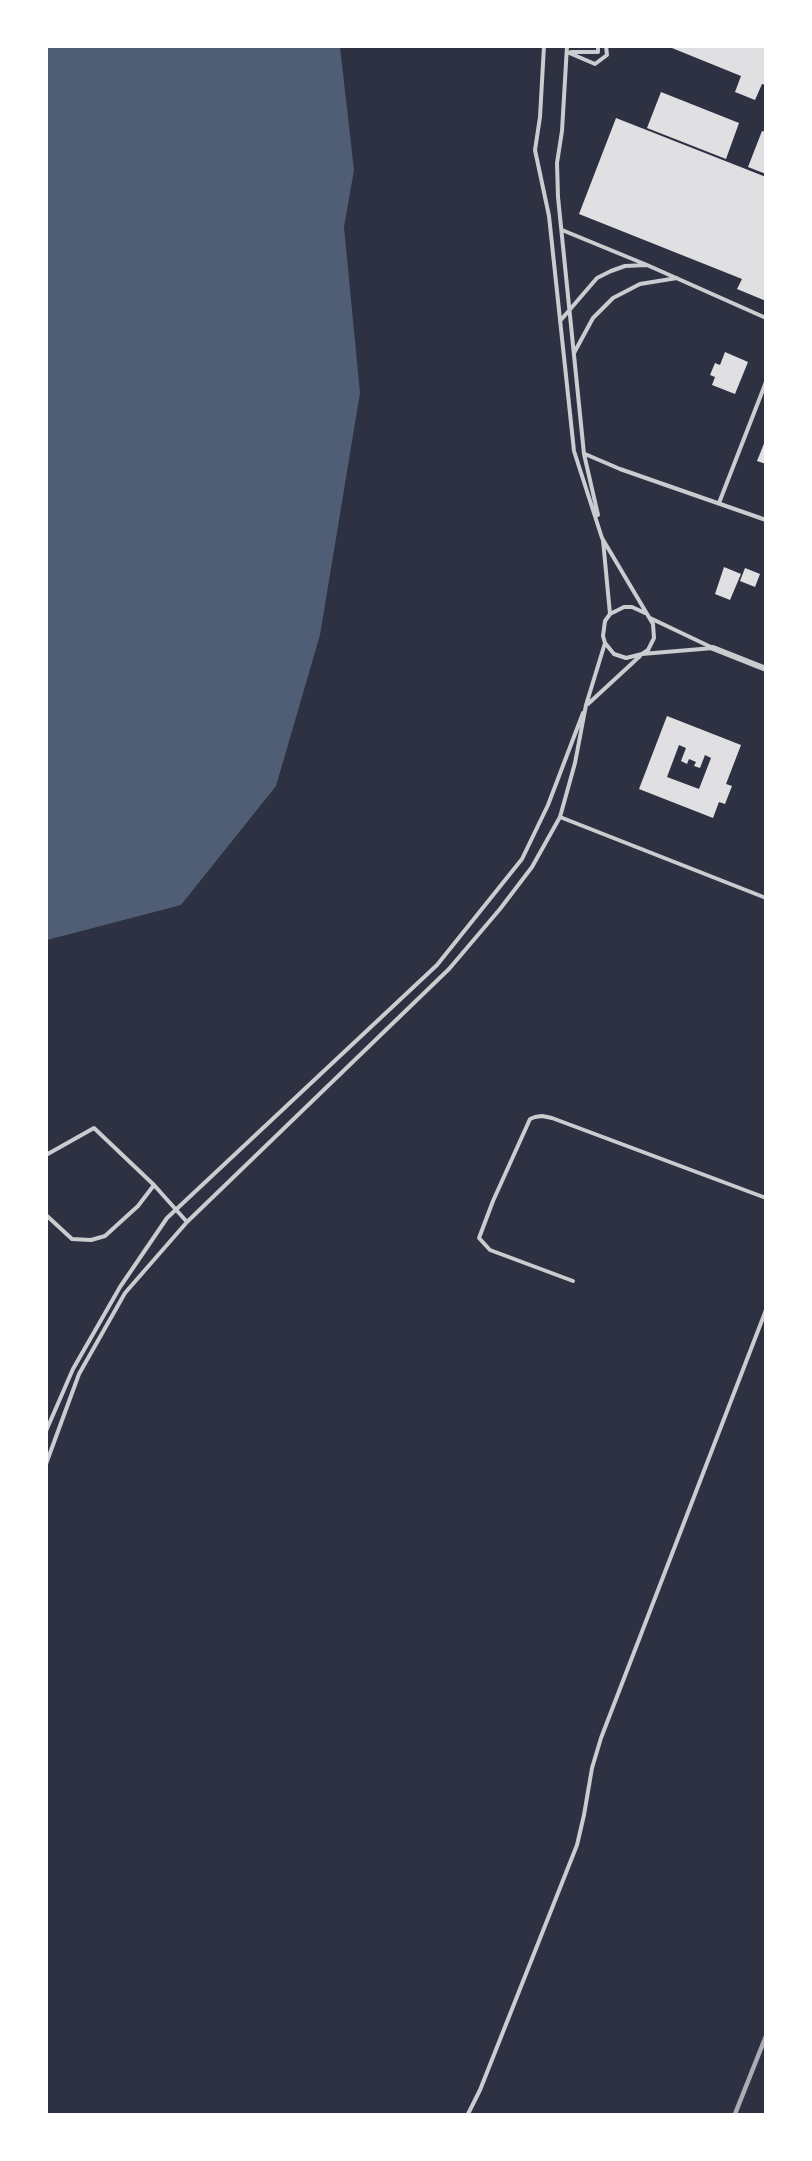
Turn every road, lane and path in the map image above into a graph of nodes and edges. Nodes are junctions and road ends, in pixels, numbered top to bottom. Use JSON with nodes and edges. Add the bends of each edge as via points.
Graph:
{"nodes":[{"id":1,"x":544,"y":46,"type":"edge"},
{"id":2,"x":598,"y":46,"type":"edge"},
{"id":3,"x":606,"y":46,"type":"edge"},
{"id":4,"x":567,"y":49,"type":"edge"},
{"id":5,"x":561,"y":229,"type":"junction"},
{"id":6,"x":647,"y":265,"type":"junction"},
{"id":7,"x":678,"y":278,"type":"junction"},
{"id":8,"x":569,"y":310,"type":"junction"},
{"id":9,"x":765,"y":318,"type":"edge"},
{"id":10,"x":560,"y":321,"type":"junction"},
{"id":11,"x":574,"y":353,"type":"junction"},
{"id":12,"x":765,"y":382,"type":"edge"},
{"id":13,"x":584,"y":454,"type":"junction"},
{"id":14,"x":719,"y":503,"type":"junction"},
{"id":15,"x":765,"y":520,"type":"edge"},
{"id":16,"x":602,"y":538,"type":"junction"},
{"id":17,"x":610,"y":614,"type":"junction"},
{"id":18,"x":648,"y":616,"type":"junction"},
{"id":19,"x":605,"y":644,"type":"junction"},
{"id":20,"x":713,"y":648,"type":"junction"},
{"id":21,"x":641,"y":655,"type":"junction"},
{"id":22,"x":765,"y":669,"type":"edge"},
{"id":23,"x":586,"y":705,"type":"junction"},
{"id":24,"x":560,"y":817,"type":"junction"},
{"id":25,"x":765,"y":898,"type":"edge"},
{"id":26,"x":46,"y":1155,"type":"edge"},
{"id":27,"x":154,"y":1185,"type":"junction"},
{"id":28,"x":765,"y":1198,"type":"edge"},
{"id":29,"x":176,"y":1210,"type":"junction"},
{"id":30,"x":46,"y":1215,"type":"edge"},
{"id":31,"x":187,"y":1222,"type":"junction"},
{"id":32,"x":573,"y":1281,"type":"dead end"},
{"id":33,"x":765,"y":1310,"type":"edge"},
{"id":34,"x":46,"y":1431,"type":"edge"},
{"id":35,"x":46,"y":1464,"type":"edge"},
{"id":36,"x":468,"y":2115,"type":"edge"}],
"edges":[{"from":1,"to":10,"type":"lane","via":[[535,150],[549,216]]},
{"from":2,"to":4,"type":"lane","via":[[598,52]]},
{"from":3,"to":4,"type":"lane","via":[[607,55],[595,64]]},
{"from":4,"to":5,"type":"lane","via":[[557,163]]},
{"from":5,"to":6,"type":"lane"},
{"from":5,"to":8,"type":"lane"},
{"from":6,"to":7,"type":"lane"},
{"from":6,"to":8,"type":"lane","via":[[625,266],[597,278]]},
{"from":7,"to":9,"type":"lane"},
{"from":7,"to":11,"type":"lane","via":[[640,284],[613,298],[593,318]]},
{"from":8,"to":10,"type":"lane"},
{"from":8,"to":11,"type":"lane"},
{"from":10,"to":16,"type":"lane","via":[[574,451]]},
{"from":11,"to":13,"type":"lane"},
{"from":12,"to":14,"type":"lane"},
{"from":13,"to":14,"type":"lane"},
{"from":13,"to":16,"type":"lane"},
{"from":14,"to":15,"type":"lane"},
{"from":16,"to":17,"type":"lane"},
{"from":16,"to":18,"type":"lane"},
{"from":17,"to":18,"type":"lane","via":[[632,607]]},
{"from":17,"to":19,"type":"lane","via":[[603,628]]},
{"from":18,"to":20,"type":"lane"},
{"from":18,"to":21,"type":"lane","via":[[654,638]]},
{"from":19,"to":21,"type":"lane","via":[[620,657]]},
{"from":19,"to":23,"type":"lane"},
{"from":20,"to":21,"type":"lane"},
{"from":20,"to":22,"type":"street"},
{"from":21,"to":23,"type":"lane"},
{"from":23,"to":24,"type":"lane"},
{"from":23,"to":29,"type":"lane","via":[[548,805],[522,859],[488,903],[437,965]]},
{"from":24,"to":25,"type":"lane"},
{"from":24,"to":31,"type":"lane","via":[[532,867],[449,969]]},
{"from":26,"to":27,"type":"lane","via":[[94,1128]]},
{"from":27,"to":29,"type":"lane"},
{"from":27,"to":30,"type":"lane","via":[[138,1206],[105,1236],[91,1240],[72,1239]]},
{"from":28,"to":32,"type":"lane","via":[[552,1118],[530,1119],[479,1238],[490,1250]]},
{"from":29,"to":31,"type":"lane"},
{"from":29,"to":34,"type":"lane","via":[[120,1287],[74,1369]]},
{"from":31,"to":35,"type":"lane","via":[[125,1293],[79,1374]]},
{"from":33,"to":36,"type":"lane","via":[[601,1738],[577,1845]]}]}
